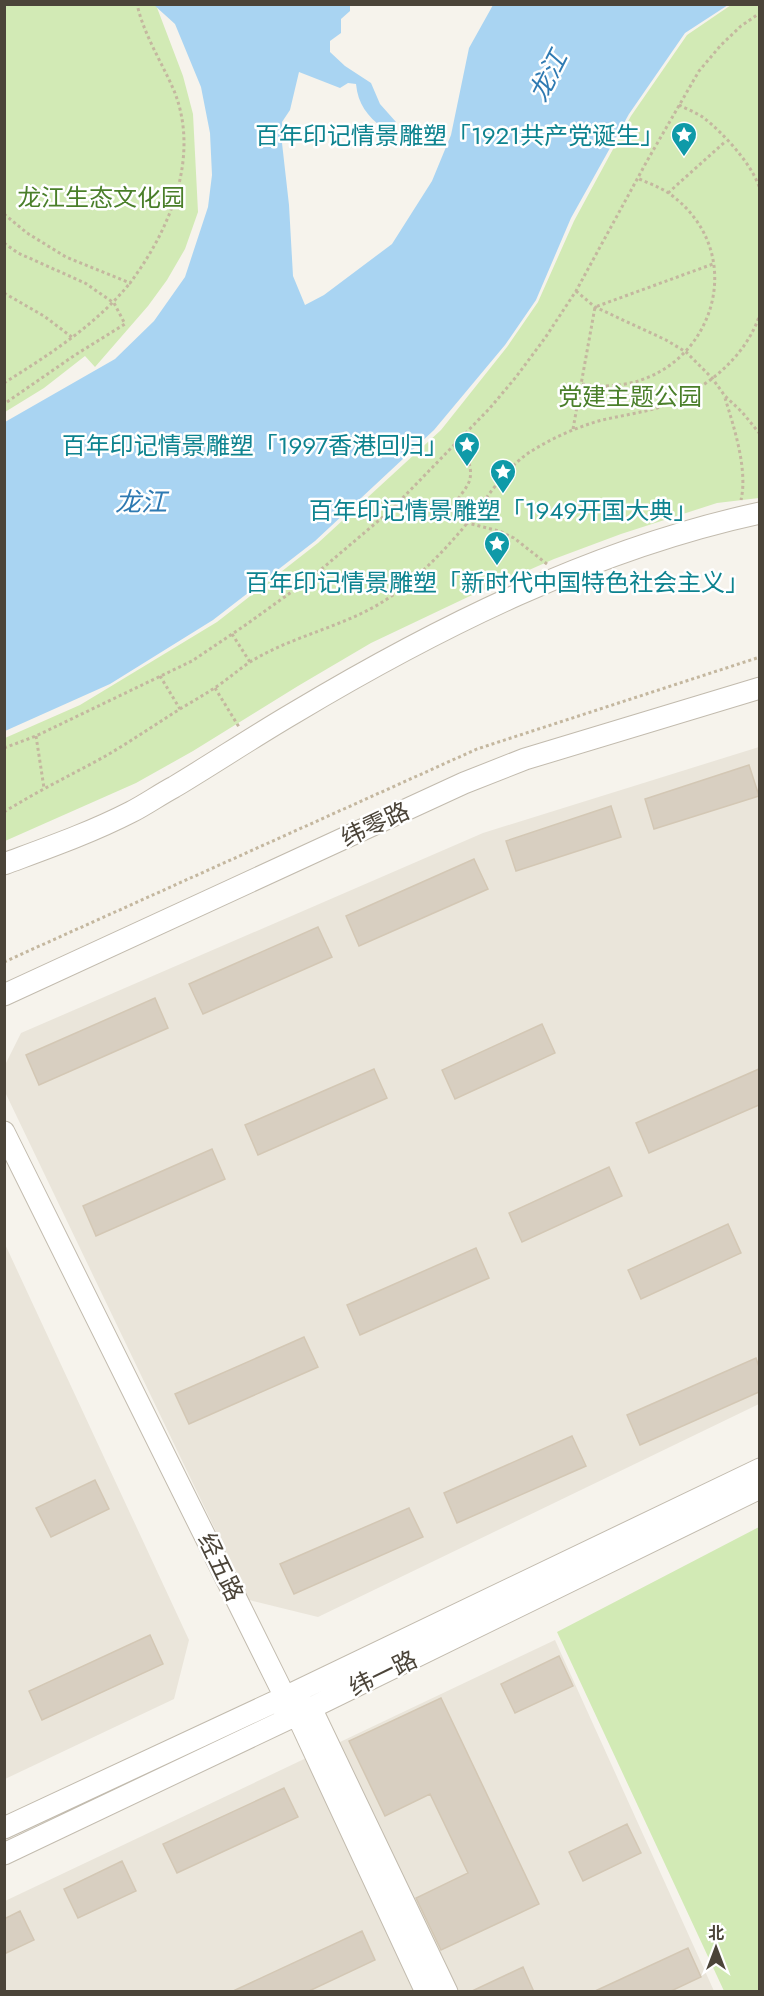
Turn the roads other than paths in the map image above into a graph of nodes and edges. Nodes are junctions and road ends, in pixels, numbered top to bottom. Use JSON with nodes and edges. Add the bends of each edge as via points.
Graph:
{"nodes":[{"id":1,"x":759,"y":513,"type":"edge"},
{"id":2,"x":759,"y":678,"type":"edge"},
{"id":3,"x":759,"y":688,"type":"edge"},
{"id":4,"x":4,"y":864,"type":"edge"},
{"id":5,"x":4,"y":983,"type":"edge"},
{"id":6,"x":4,"y":995,"type":"edge"},
{"id":7,"x":4,"y":1132,"type":"edge"},
{"id":8,"x":4,"y":1154,"type":"edge"},
{"id":9,"x":759,"y":1468,"type":"edge"},
{"id":10,"x":759,"y":1488,"type":"edge"},
{"id":11,"x":280,"y":1699,"type":"junction"},
{"id":12,"x":304,"y":1712,"type":"junction"},
{"id":13,"x":4,"y":1828,"type":"edge"},
{"id":14,"x":4,"y":1854,"type":"edge"},
{"id":15,"x":426,"y":1992,"type":"edge"},
{"id":16,"x":447,"y":1992,"type":"edge"}],
"edges":[{"from":1,"to":4,"type":"street","via":[[599,561],[487,609],[380,664],[131,812]]},
{"from":2,"to":5,"type":"street","name":"纬零路","via":[[461,773],[384,805]]},
{"from":3,"to":6,"type":"street","name":"纬零路","via":[[525,759],[464,783]]},
{"from":7,"to":11,"type":"street","name":"经五路"},
{"from":8,"to":11,"type":"street"},
{"from":9,"to":11,"type":"street","name":"纬一路"},
{"from":10,"to":12,"type":"street","name":"纬一路"},
{"from":11,"to":12,"type":"street"},
{"from":11,"to":13,"type":"street","name":"纬一路"},
{"from":12,"to":14,"type":"street","name":"纬一路"},
{"from":12,"to":15,"type":"street"},
{"from":12,"to":16,"type":"street"}]}
